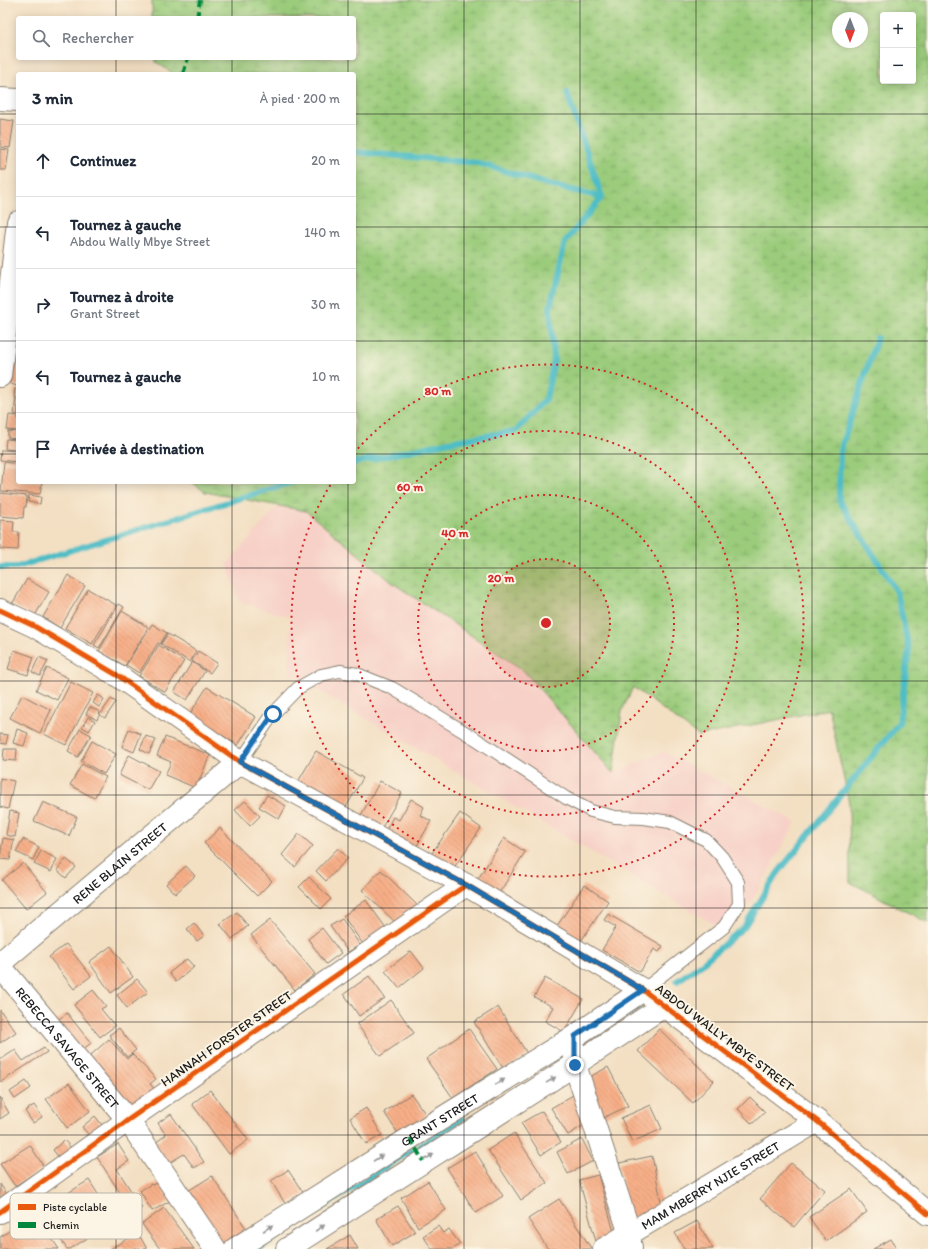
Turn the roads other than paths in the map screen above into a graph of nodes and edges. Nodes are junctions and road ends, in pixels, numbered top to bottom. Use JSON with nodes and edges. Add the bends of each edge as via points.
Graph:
{"nodes":[{"id":1,"x":0,"y":99,"type":"edge"},
{"id":2,"x":16,"y":100,"type":"edge"},
{"id":3,"x":16,"y":239,"type":"edge"},
{"id":4,"x":0,"y":376,"type":"edge"},
{"id":5,"x":0,"y":610,"type":"edge"},
{"id":6,"x":240,"y":762,"type":"junction"},
{"id":7,"x":466,"y":885,"type":"junction"},
{"id":8,"x":0,"y":965,"type":"edge"},
{"id":9,"x":643,"y":990,"type":"junction"},
{"id":10,"x":665,"y":1005,"type":"junction"},
{"id":11,"x":575,"y":1036,"type":"junction"},
{"id":12,"x":575,"y":1065,"type":"junction"},
{"id":13,"x":128,"y":1120,"type":"junction"},
{"id":14,"x":817,"y":1121,"type":"junction"},
{"id":15,"x":26,"y":1193,"type":"edge"},
{"id":16,"x":10,"y":1205,"type":"edge"},
{"id":17,"x":0,"y":1212,"type":"edge"},
{"id":18,"x":928,"y":1214,"type":"edge"},
{"id":19,"x":629,"y":1242,"type":"edge"},
{"id":20,"x":215,"y":1249,"type":"edge"},
{"id":21,"x":235,"y":1249,"type":"edge"},
{"id":22,"x":287,"y":1249,"type":"edge"},
{"id":23,"x":604,"y":1249,"type":"edge"}],
"edges":[{"from":1,"to":2,"type":"street"},
{"from":3,"to":4,"type":"street"},
{"from":5,"to":6,"type":"street","name":"ABDOU WALLY MBYE STREET","via":[[34,626],[117,675]]},
{"from":6,"to":7,"type":"street","name":"ABDOU WALLY MBYE STREET"},
{"from":6,"to":8,"type":"street","name":"RENE BLAIN STREET"},
{"from":6,"to":9,"type":"lane","via":[[273,714],[298,688],[321,675],[340,671],[357,674],[392,688],[566,798],[591,811],[615,817],[670,822],[706,840],[738,882],[739,904],[724,927]]},
{"from":7,"to":9,"type":"street","name":"ABDOU WALLY MBYE STREET"},
{"from":7,"to":13,"type":"street","name":"HANNAH FORSTER STREET"},
{"from":8,"to":13,"type":"street","name":"REBECCA SAVAGE STREET"},
{"from":9,"to":10,"type":"street","name":"ABDOU WALLY MBYE STREET"},
{"from":9,"to":11,"type":"street","name":"GRANT STREET"},
{"from":10,"to":12,"type":"street","name":"GRANT STREET"},
{"from":10,"to":14,"type":"street","name":"ABDOU WALLY MBYE STREET"},
{"from":11,"to":12,"type":"street"},
{"from":21,"to":11,"type":"street","name":"GRANT STREET","one_way":true},
{"from":12,"to":19,"type":"street","via":[[627,1225]]},
{"from":22,"to":12,"type":"street","name":"GRANT STREET","one_way":true},
{"from":13,"to":15,"type":"street","name":"HANNAH FORSTER STREET"},
{"from":13,"to":20,"type":"street","name":"REBECCA SAVAGE STREET"},
{"from":14,"to":18,"type":"street","name":"ABDOU WALLY MBYE STREET"},
{"from":14,"to":19,"type":"street","name":"MAM MBERRY NJIE STREET"},
{"from":16,"to":17,"type":"street","name":"HANNAH FORSTER STREET"},
{"from":19,"to":23,"type":"street","name":"MAM MBERRY NJIE STREET"}]}
